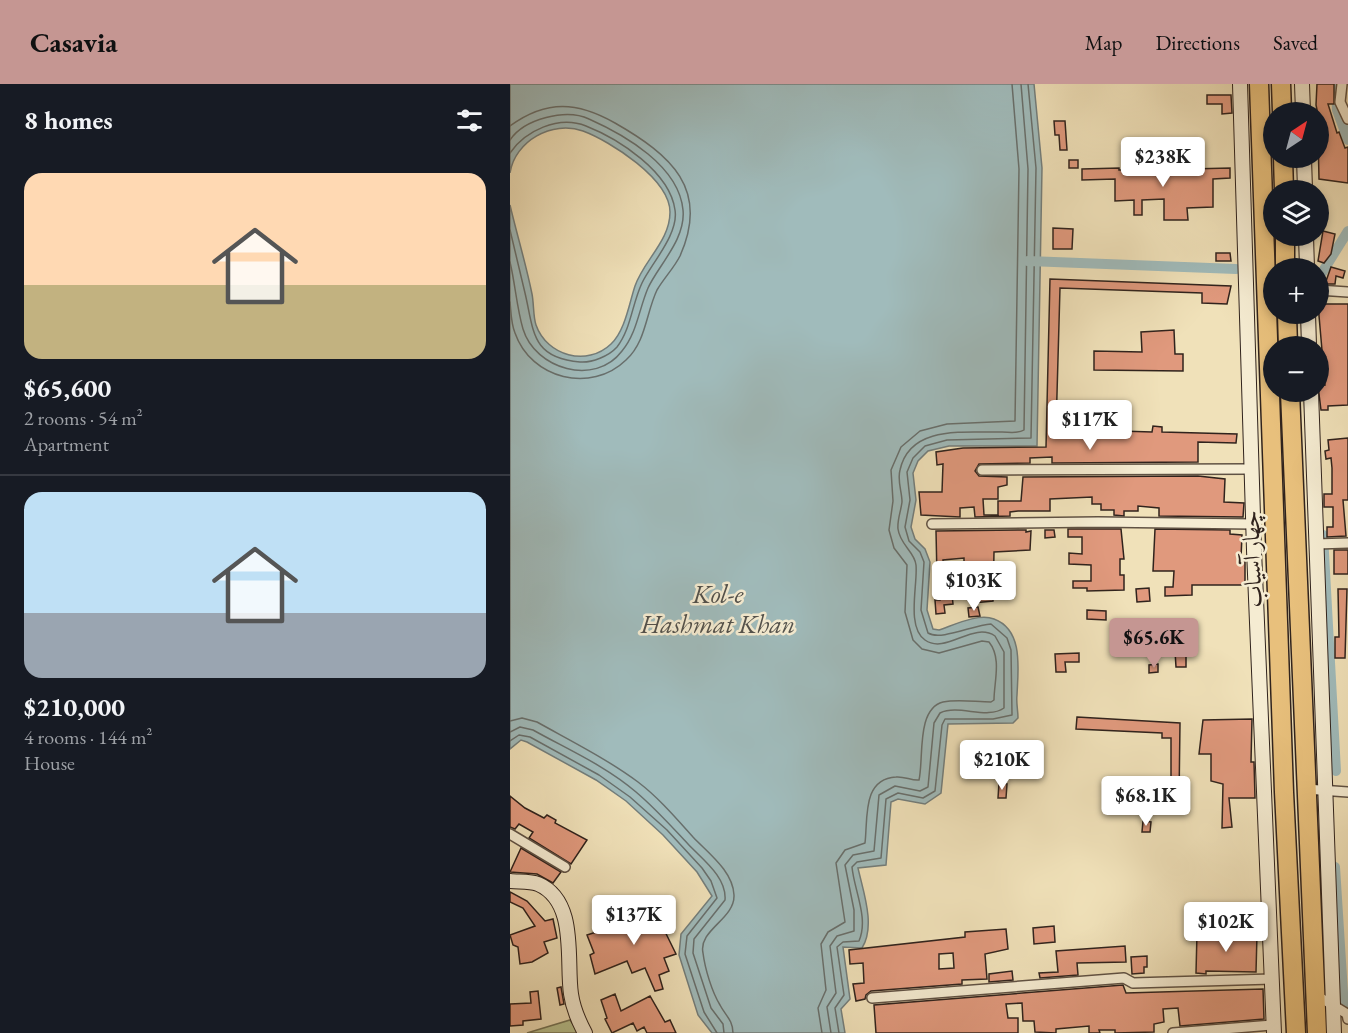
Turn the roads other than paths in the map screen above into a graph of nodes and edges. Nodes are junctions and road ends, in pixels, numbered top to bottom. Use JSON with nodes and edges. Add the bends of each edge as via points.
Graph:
{"nodes":[{"id":1,"x":1239,"y":84,"type":"edge"},
{"id":2,"x":1259,"y":84,"type":"edge"},
{"id":3,"x":1281,"y":84,"type":"edge"},
{"id":4,"x":1302,"y":84,"type":"edge"},
{"id":5,"x":1342,"y":84,"type":"edge"},
{"id":6,"x":1282,"y":102,"type":"edge"},
{"id":7,"x":1303,"y":102,"type":"edge"},
{"id":8,"x":1260,"y":105,"type":"junction"},
{"id":9,"x":1263,"y":106,"type":"edge"},
{"id":10,"x":1348,"y":119,"type":"edge"},
{"id":11,"x":1329,"y":291,"type":"edge"},
{"id":12,"x":1348,"y":292,"type":"edge"},
{"id":13,"x":1290,"y":402,"type":"edge"},
{"id":14,"x":1312,"y":402,"type":"edge"},
{"id":15,"x":1251,"y":469,"type":"junction"},
{"id":16,"x":982,"y":470,"type":"dead end"},
{"id":17,"x":932,"y":524,"type":"dead end"},
{"id":18,"x":1253,"y":524,"type":"junction"},
{"id":19,"x":1348,"y":543,"type":"edge"},
{"id":20,"x":1321,"y":544,"type":"junction"},
{"id":21,"x":1305,"y":789,"type":"junction"},
{"id":22,"x":1325,"y":789,"type":"junction"},
{"id":23,"x":1348,"y":792,"type":"edge"},
{"id":24,"x":510,"y":834,"type":"edge"},
{"id":25,"x":566,"y":867,"type":"dead end"},
{"id":26,"x":510,"y":881,"type":"edge"},
{"id":27,"x":1272,"y":979,"type":"junction"},
{"id":28,"x":1316,"y":995,"type":"junction"},
{"id":29,"x":872,"y":998,"type":"dead end"},
{"id":30,"x":1334,"y":1006,"type":"junction"},
{"id":31,"x":1348,"y":1019,"type":"edge"},
{"id":32,"x":1274,"y":1029,"type":"edge"},
{"id":33,"x":585,"y":1033,"type":"edge"},
{"id":34,"x":1173,"y":1033,"type":"edge"},
{"id":35,"x":1296,"y":1033,"type":"edge"},
{"id":36,"x":1317,"y":1033,"type":"edge"},
{"id":37,"x":1334,"y":1033,"type":"edge"}],
"edges":[{"from":1,"to":15,"type":"street"},
{"from":2,"to":8,"type":"highway","name":"چهار آسیاب"},
{"from":3,"to":6,"type":"highway"},
{"from":4,"to":7,"type":"street"},
{"from":5,"to":10,"type":"street","via":[[1340,102]]},
{"from":8,"to":9,"type":"highway"},
{"from":8,"to":35,"type":"highway","name":"چهار آسیاب"},
{"from":11,"to":12,"type":"street"},
{"from":13,"to":21,"type":"highway","name":"چهار آسیاب"},
{"from":14,"to":20,"type":"street"},
{"from":15,"to":16,"type":"street"},
{"from":15,"to":18,"type":"street"},
{"from":17,"to":18,"type":"street"},
{"from":18,"to":27,"type":"street"},
{"from":19,"to":20,"type":"street"},
{"from":20,"to":22,"type":"street"},
{"from":21,"to":22,"type":"street"},
{"from":21,"to":28,"type":"highway","name":"چهار آسیاب"},
{"from":22,"to":23,"type":"street"},
{"from":22,"to":30,"type":"street"},
{"from":24,"to":25,"type":"street"},
{"from":26,"to":33,"type":"street","via":[[538,884],[558,900],[570,949],[571,994]]},
{"from":27,"to":29,"type":"street","via":[[1133,983],[1124,978]]},
{"from":27,"to":32,"type":"street"},
{"from":28,"to":30,"type":"street"},
{"from":28,"to":36,"type":"highway","name":"چهار آسیاب"},
{"from":30,"to":31,"type":"street"},
{"from":30,"to":37,"type":"street"},
{"from":32,"to":34,"type":"street"}]}
